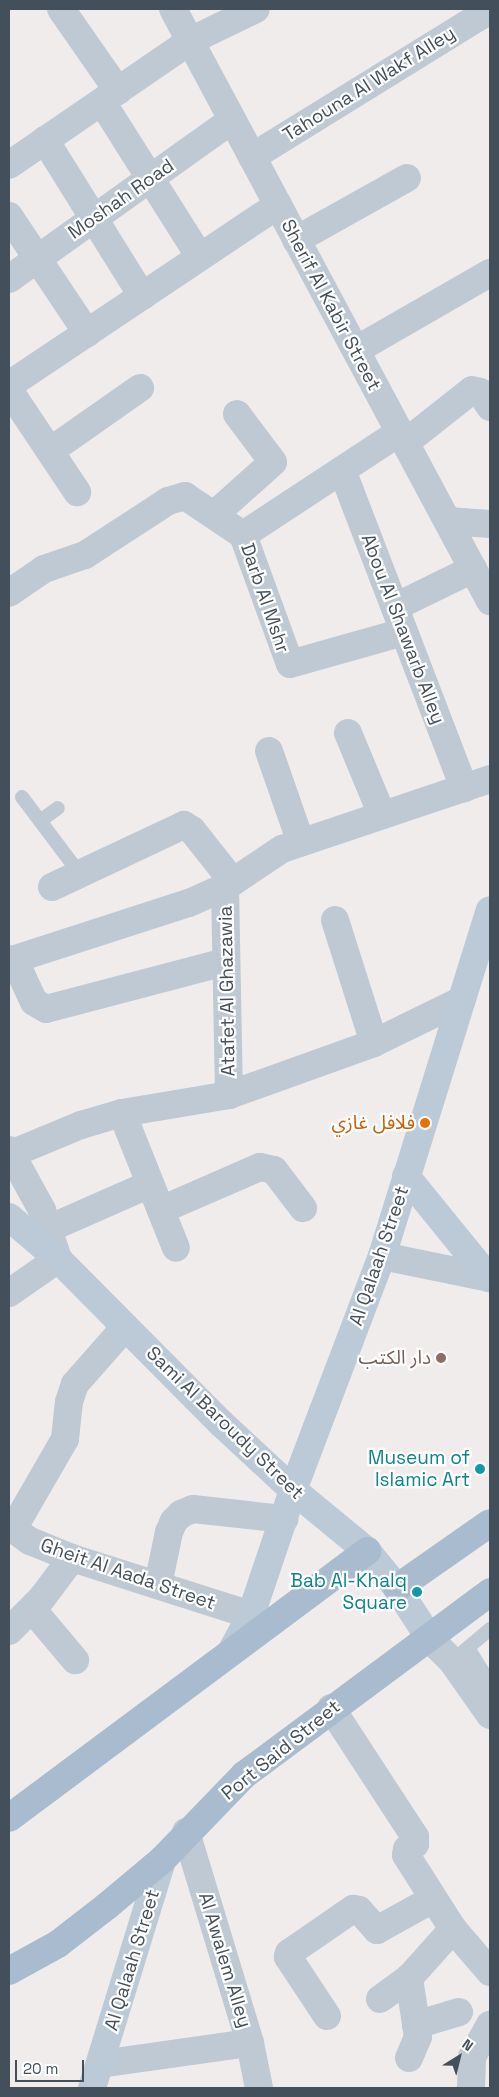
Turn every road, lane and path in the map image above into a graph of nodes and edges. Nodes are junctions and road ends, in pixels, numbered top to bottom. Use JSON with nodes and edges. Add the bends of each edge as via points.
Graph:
{"nodes":[{"id":1,"x":61,"y":9,"type":"edge"},
{"id":2,"x":173,"y":9,"type":"edge"},
{"id":3,"x":256,"y":9,"type":"edge"},
{"id":4,"x":483,"y":9,"type":"edge"},
{"id":5,"x":190,"y":41,"type":"junction"},
{"id":6,"x":110,"y":97,"type":"junction"},
{"id":7,"x":232,"y":120,"type":"junction"},
{"id":8,"x":45,"y":140,"type":"junction"},
{"id":9,"x":252,"y":157,"type":"junction"},
{"id":10,"x":9,"y":165,"type":"edge"},
{"id":11,"x":407,"y":178,"type":"dead end"},
{"id":12,"x":150,"y":179,"type":"junction"},
{"id":13,"x":278,"y":205,"type":"junction"},
{"id":14,"x":9,"y":216,"type":"edge"},
{"id":15,"x":94,"y":218,"type":"junction"},
{"id":16,"x":296,"y":240,"type":"junction"},
{"id":17,"x":200,"y":257,"type":"junction"},
{"id":18,"x":37,"y":258,"type":"junction"},
{"id":19,"x":9,"y":279,"type":"edge"},
{"id":20,"x":487,"y":284,"type":"edge"},
{"id":21,"x":142,"y":296,"type":"junction"},
{"id":22,"x":87,"y":333,"type":"junction"},
{"id":23,"x":356,"y":350,"type":"junction"},
{"id":24,"x":9,"y":385,"type":"edge"},
{"id":25,"x":140,"y":388,"type":"dead end"},
{"id":26,"x":9,"y":390,"type":"edge"},
{"id":27,"x":490,"y":407,"type":"edge"},
{"id":28,"x":237,"y":414,"type":"dead end"},
{"id":29,"x":402,"y":437,"type":"junction"},
{"id":30,"x":50,"y":451,"type":"junction"},
{"id":31,"x":342,"y":470,"type":"junction"},
{"id":32,"x":77,"y":492,"type":"dead end"},
{"id":33,"x":214,"y":515,"type":"junction"},
{"id":34,"x":448,"y":522,"type":"junction"},
{"id":35,"x":490,"y":524,"type":"edge"},
{"id":36,"x":243,"y":535,"type":"junction"},
{"id":37,"x":473,"y":569,"type":"junction"},
{"id":38,"x":9,"y":593,"type":"edge"},
{"id":39,"x":490,"y":601,"type":"edge"},
{"id":40,"x":399,"y":620,"type":"junction"},
{"id":41,"x":348,"y":733,"type":"dead end"},
{"id":42,"x":269,"y":751,"type":"dead end"},
{"id":43,"x":490,"y":779,"type":"edge"},
{"id":44,"x":464,"y":788,"type":"junction"},
{"id":45,"x":22,"y":797,"type":"dead end"},
{"id":46,"x":58,"y":808,"type":"dead end"},
{"id":47,"x":382,"y":814,"type":"junction"},
{"id":48,"x":40,"y":821,"type":"junction"},
{"id":49,"x":301,"y":842,"type":"junction"},
{"id":50,"x":80,"y":874,"type":"junction"},
{"id":51,"x":229,"y":884,"type":"junction"},
{"id":52,"x":52,"y":887,"type":"dead end"},
{"id":53,"x":335,"y":920,"type":"dead end"},
{"id":54,"x":489,"y":920,"type":"edge"},
{"id":55,"x":11,"y":960,"type":"edge"},
{"id":56,"x":226,"y":962,"type":"junction"},
{"id":57,"x":460,"y":1000,"type":"junction"},
{"id":58,"x":374,"y":1043,"type":"junction"},
{"id":59,"x":229,"y":1094,"type":"junction"},
{"id":60,"x":122,"y":1113,"type":"junction"},
{"id":61,"x":10,"y":1152,"type":"edge"},
{"id":62,"x":406,"y":1176,"type":"junction"},
{"id":63,"x":150,"y":1184,"type":"junction"},
{"id":64,"x":303,"y":1208,"type":"dead end"},
{"id":65,"x":161,"y":1210,"type":"junction"},
{"id":66,"x":9,"y":1216,"type":"edge"},
{"id":67,"x":48,"y":1229,"type":"junction"},
{"id":68,"x":176,"y":1248,"type":"dead end"},
{"id":69,"x":382,"y":1256,"type":"junction"},
{"id":70,"x":58,"y":1259,"type":"junction"},
{"id":71,"x":490,"y":1278,"type":"edge"},
{"id":72,"x":9,"y":1293,"type":"edge"},
{"id":73,"x":125,"y":1327,"type":"junction"},
{"id":74,"x":293,"y":1490,"type":"junction"},
{"id":75,"x":284,"y":1519,"type":"junction"},
{"id":76,"x":490,"y":1522,"type":"edge"},
{"id":77,"x":11,"y":1527,"type":"edge"},
{"id":78,"x":367,"y":1552,"type":"junction"},
{"id":79,"x":72,"y":1558,"type":"junction"},
{"id":80,"x":158,"y":1585,"type":"junction"},
{"id":81,"x":397,"y":1588,"type":"junction"},
{"id":82,"x":490,"y":1592,"type":"edge"},
{"id":83,"x":32,"y":1609,"type":"junction"},
{"id":84,"x":251,"y":1615,"type":"junction"},
{"id":85,"x":490,"y":1629,"type":"edge"},
{"id":86,"x":9,"y":1632,"type":"edge"},
{"id":87,"x":430,"y":1639,"type":"junction"},
{"id":88,"x":231,"y":1652,"type":"junction"},
{"id":89,"x":460,"y":1655,"type":"junction"},
{"id":90,"x":75,"y":1660,"type":"dead end"},
{"id":91,"x":490,"y":1683,"type":"edge"},
{"id":92,"x":331,"y":1708,"type":"junction"},
{"id":93,"x":490,"y":1715,"type":"edge"},
{"id":94,"x":9,"y":1818,"type":"edge"},
{"id":95,"x":186,"y":1832,"type":"junction"},
{"id":96,"x":162,"y":1860,"type":"junction"},
{"id":97,"x":434,"y":1899,"type":"junction"},
{"id":98,"x":453,"y":1929,"type":"junction"},
{"id":99,"x":9,"y":1971,"type":"edge"},
{"id":100,"x":490,"y":1972,"type":"edge"},
{"id":101,"x":409,"y":1978,"type":"junction"},
{"id":102,"x":380,"y":1999,"type":"dead end"},
{"id":103,"x":459,"y":2012,"type":"dead end"},
{"id":104,"x":327,"y":2016,"type":"dead end"},
{"id":105,"x":416,"y":2025,"type":"junction"},
{"id":106,"x":490,"y":2025,"type":"edge"},
{"id":107,"x":250,"y":2043,"type":"junction"},
{"id":108,"x":409,"y":2058,"type":"dead end"},
{"id":109,"x":96,"y":2076,"type":"edge"},
{"id":110,"x":259,"y":2088,"type":"edge"},
{"id":111,"x":471,"y":2088,"type":"edge"}],
"edges":[{"from":1,"to":6,"type":"street"},
{"from":2,"to":5,"type":"street","name":"Sherif Al Kabir Street"},
{"from":3,"to":5,"type":"street"},
{"from":4,"to":9,"type":"street","name":"Tahouna Al Wakf Alley","via":[[479,17]]},
{"from":5,"to":6,"type":"street"},
{"from":5,"to":7,"type":"street","name":"Sherif Al Kabir Street"},
{"from":6,"to":8,"type":"street"},
{"from":6,"to":12,"type":"street"},
{"from":7,"to":9,"type":"street","name":"Sherif Al Kabir Street"},
{"from":7,"to":12,"type":"street","name":"Moshah Road"},
{"from":8,"to":10,"type":"street"},
{"from":8,"to":15,"type":"street"},
{"from":9,"to":13,"type":"street","name":"Sherif Al Kabir Street"},
{"from":11,"to":16,"type":"street"},
{"from":12,"to":15,"type":"street","name":"Moshah Road"},
{"from":12,"to":17,"type":"street"},
{"from":13,"to":16,"type":"street","name":"Sherif Al Kabir Street"},
{"from":13,"to":17,"type":"street"},
{"from":14,"to":18,"type":"street"},
{"from":15,"to":18,"type":"street","name":"Moshah Road"},
{"from":15,"to":21,"type":"street"},
{"from":16,"to":23,"type":"street","name":"Sherif Al Kabir Street"},
{"from":17,"to":21,"type":"street"},
{"from":18,"to":19,"type":"street","name":"Moshah Road"},
{"from":18,"to":22,"type":"street"},
{"from":20,"to":23,"type":"street"},
{"from":21,"to":22,"type":"street"},
{"from":22,"to":24,"type":"street"},
{"from":23,"to":29,"type":"street","name":"Sherif Al Kabir Street"},
{"from":25,"to":30,"type":"street"},
{"from":26,"to":30,"type":"street"},
{"from":27,"to":29,"type":"street","via":[[480,392],[472,390]]},
{"from":28,"to":33,"type":"street","via":[[273,462]]},
{"from":29,"to":31,"type":"street"},
{"from":29,"to":34,"type":"street","name":"Sherif Al Kabir Street"},
{"from":30,"to":32,"type":"street"},
{"from":31,"to":36,"type":"street"},
{"from":31,"to":40,"type":"street","name":"Abou Al Shawarb Alley"},
{"from":33,"to":36,"type":"street","name":"Darb Al Mshr"},
{"from":33,"to":38,"type":"street","name":"Darb Al Mshr","via":[[186,496],[177,496],[85,555],[44,569]]},
{"from":34,"to":35,"type":"street"},
{"from":34,"to":37,"type":"street","name":"Sherif Al Kabir Street"},
{"from":36,"to":40,"type":"street","name":"Darb Al Mshr","via":[[290,664]]},
{"from":37,"to":39,"type":"street","name":"Sherif Al Kabir Street"},
{"from":37,"to":40,"type":"street"},
{"from":40,"to":44,"type":"street","name":"Abou Al Shawarb Alley"},
{"from":41,"to":47,"type":"street"},
{"from":42,"to":49,"type":"street"},
{"from":43,"to":44,"type":"street"},
{"from":44,"to":47,"type":"street"},
{"from":45,"to":48,"type":"lane"},
{"from":46,"to":48,"type":"lane"},
{"from":47,"to":49,"type":"street"},
{"from":48,"to":50,"type":"lane"},
{"from":49,"to":51,"type":"street","via":[[264,858]]},
{"from":50,"to":51,"type":"street","via":[[184,825],[192,830]]},
{"from":50,"to":52,"type":"street"},
{"from":51,"to":55,"type":"street","via":[[189,903]]},
{"from":51,"to":56,"type":"street","name":"Atafet Al Ghazawia"},
{"from":53,"to":58,"type":"street"},
{"from":54,"to":57,"type":"street","name":"Al Qalaah Street"},
{"from":55,"to":56,"type":"street","via":[[34,1002],[46,1009]]},
{"from":56,"to":59,"type":"street","name":"Atafet Al Ghazawia"},
{"from":57,"to":58,"type":"street"},
{"from":57,"to":62,"type":"street","name":"Al Qalaah Street"},
{"from":58,"to":59,"type":"street"},
{"from":59,"to":60,"type":"street"},
{"from":60,"to":61,"type":"street"},
{"from":60,"to":63,"type":"street"},
{"from":61,"to":67,"type":"street","via":[[42,1210]]},
{"from":62,"to":69,"type":"street","name":"Al Qalaah Street"},
{"from":62,"to":71,"type":"street"},
{"from":63,"to":65,"type":"street"},
{"from":63,"to":67,"type":"street"},
{"from":64,"to":65,"type":"street","via":[[274,1170],[260,1167]]},
{"from":65,"to":68,"type":"street"},
{"from":66,"to":70,"type":"street","name":"Sami Al Baroudy Street"},
{"from":67,"to":70,"type":"street"},
{"from":69,"to":71,"type":"street"},
{"from":69,"to":74,"type":"street","name":"Al Qalaah Street"},
{"from":70,"to":72,"type":"street"},
{"from":70,"to":73,"type":"street","name":"Sami Al Baroudy Street"},
{"from":73,"to":74,"type":"street","name":"Sami Al Baroudy Street"},
{"from":73,"to":77,"type":"street","via":[[75,1384],[69,1402],[65,1439]]},
{"from":74,"to":75,"type":"street","name":"Al Qalaah Street"},
{"from":74,"to":78,"type":"street","name":"Sami Al Baroudy Street"},
{"from":75,"to":80,"type":"street","via":[[193,1510],[181,1514],[169,1532]]},
{"from":75,"to":84,"type":"street","name":"Al Qalaah Street"},
{"from":76,"to":81,"type":"main road"},
{"from":77,"to":79,"type":"street","name":"Gheit Al Aada Street","via":[[30,1540]]},
{"from":78,"to":81,"type":"street","name":"Sami Al Baroudy Street"},
{"from":78,"to":88,"type":"main road"},
{"from":79,"to":80,"type":"street","name":"Gheit Al Aada Street"},
{"from":79,"to":83,"type":"street"},
{"from":80,"to":84,"type":"street","name":"Gheit Al Aada Street"},
{"from":81,"to":87,"type":"street","name":"Sami Al Baroudy Street"},
{"from":82,"to":87,"type":"main road","name":"Port Said Street"},
{"from":83,"to":86,"type":"street"},
{"from":83,"to":90,"type":"street"},
{"from":84,"to":88,"type":"street","name":"Al Qalaah Street"},
{"from":85,"to":89,"type":"lane"},
{"from":87,"to":89,"type":"street"},
{"from":87,"to":92,"type":"main road","name":"Port Said Street"},
{"from":88,"to":94,"type":"main road"},
{"from":89,"to":91,"type":"lane"},
{"from":89,"to":93,"type":"street"},
{"from":92,"to":95,"type":"main road","name":"Port Said Street","via":[[244,1775]]},
{"from":92,"to":97,"type":"street","via":[[416,1837],[415,1844],[407,1849],[406,1855]]},
{"from":95,"to":96,"type":"main road","name":"Port Said Street"},
{"from":95,"to":107,"type":"street","name":"Al Awalem Alley"},
{"from":96,"to":99,"type":"main road","name":"Port Said Street","via":[[58,1944]]},
{"from":96,"to":109,"type":"street","name":"Al Qalaah Street"},
{"from":97,"to":98,"type":"street"},
{"from":97,"to":104,"type":"street","via":[[377,1930],[359,1910],[353,1910],[288,1956]]},
{"from":98,"to":100,"type":"street"},
{"from":98,"to":101,"type":"street"},
{"from":101,"to":102,"type":"street"},
{"from":101,"to":105,"type":"street"},
{"from":103,"to":105,"type":"street"},
{"from":105,"to":108,"type":"street","via":[[418,2043]]},
{"from":106,"to":111,"type":"street","via":[[472,2057]]},
{"from":107,"to":109,"type":"street"},
{"from":107,"to":110,"type":"street","name":"Al Awalem Alley"}]}
